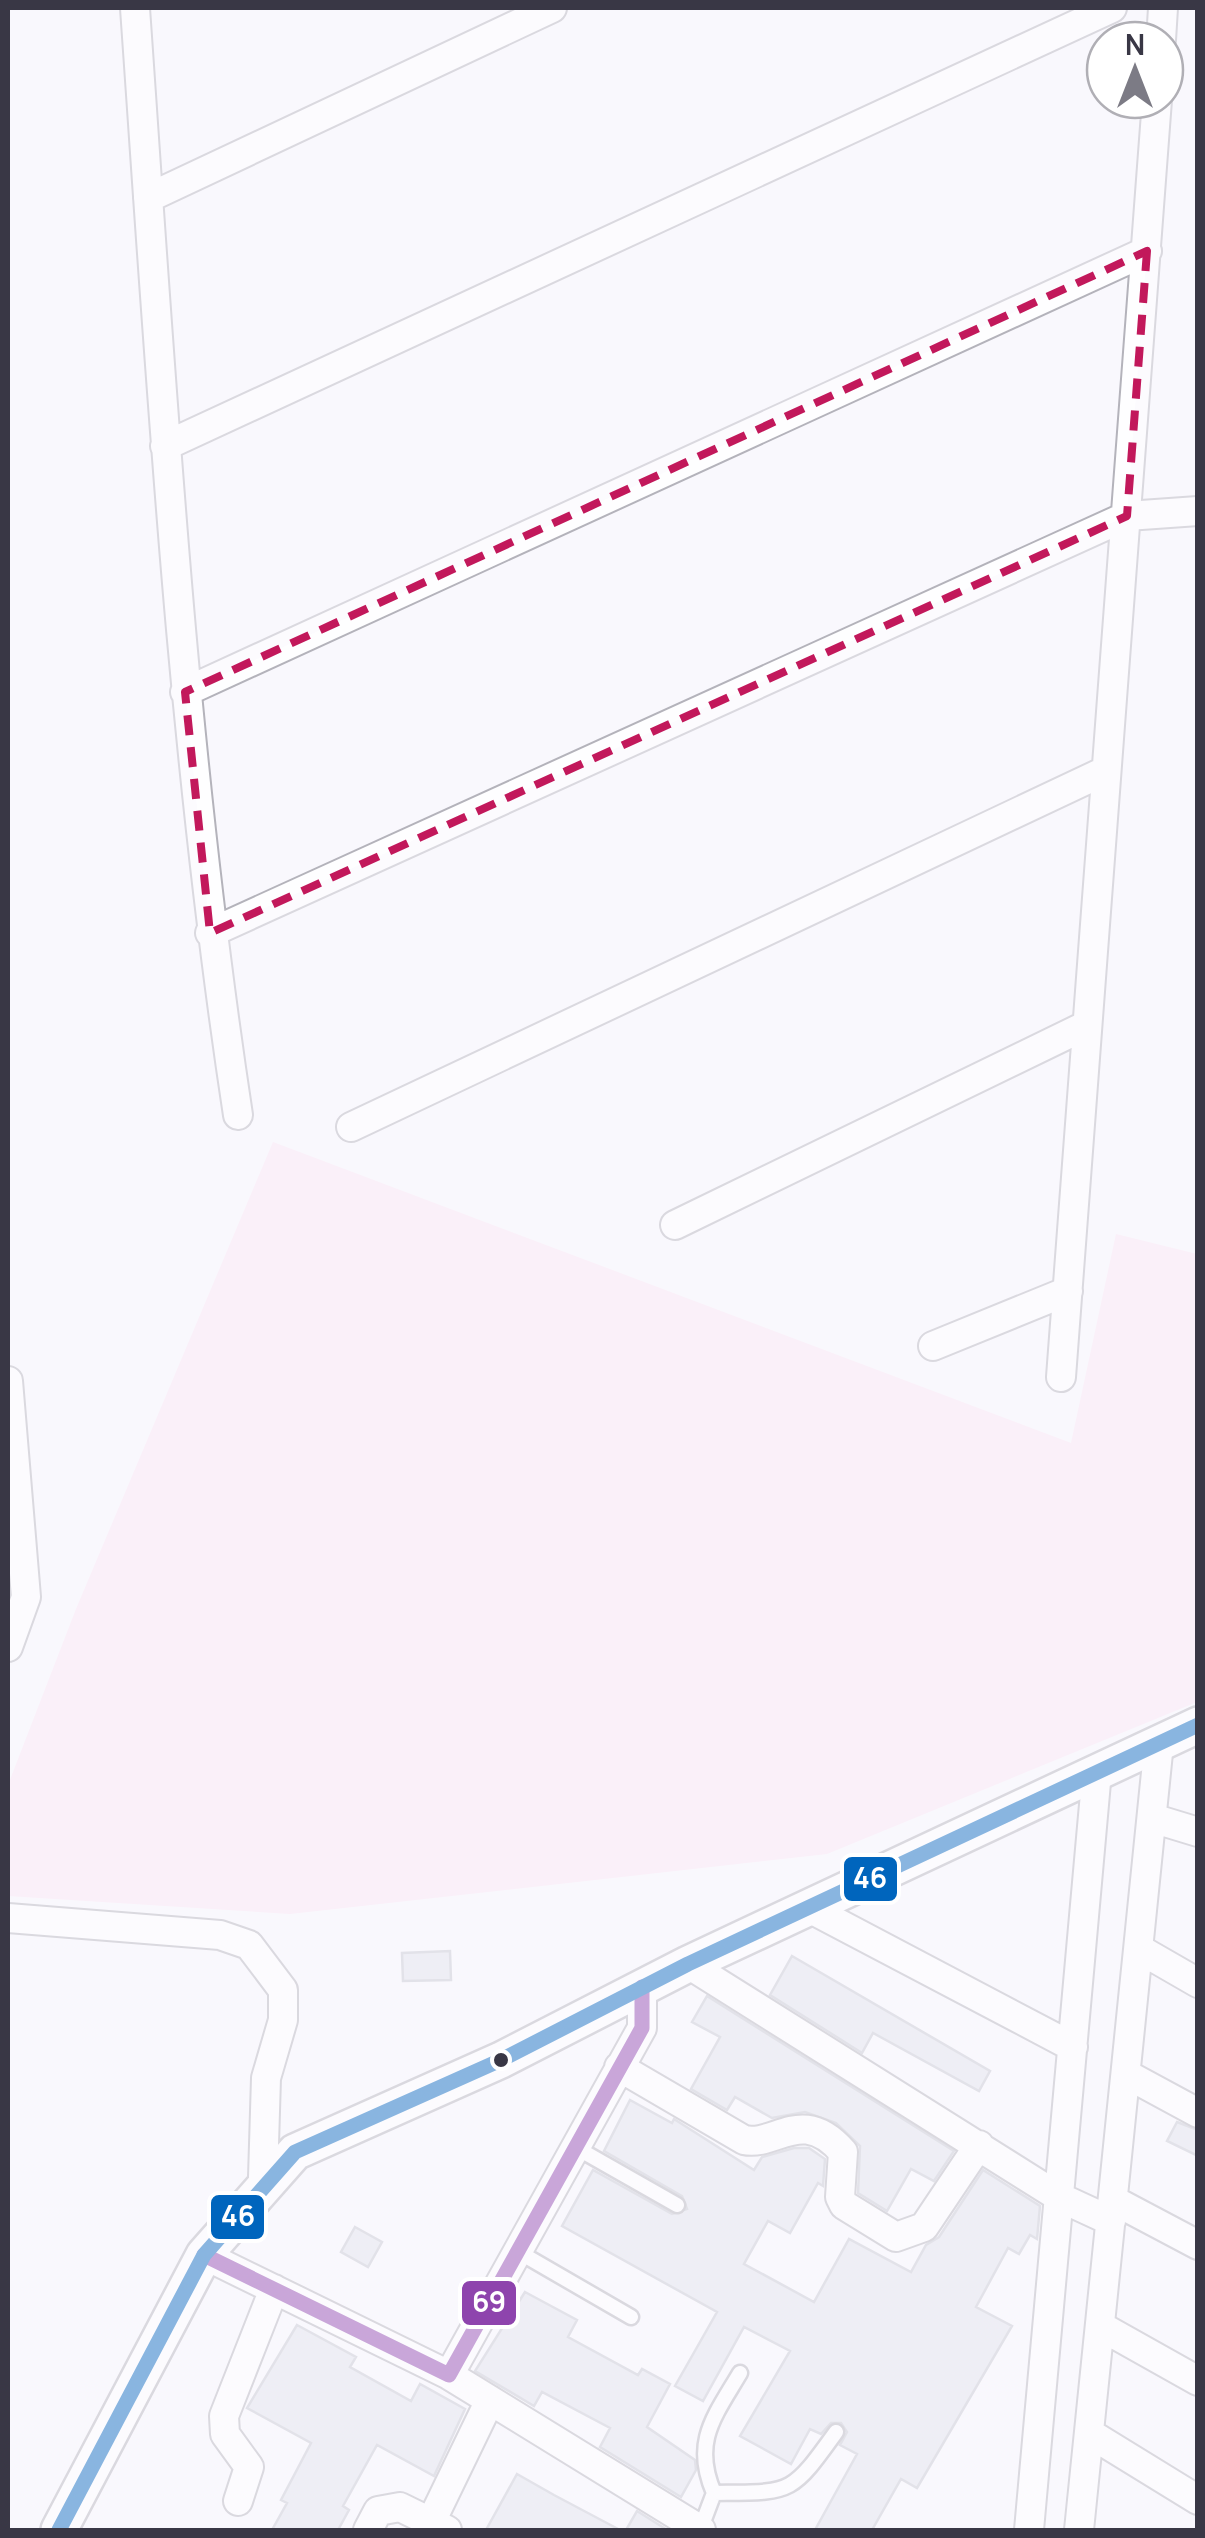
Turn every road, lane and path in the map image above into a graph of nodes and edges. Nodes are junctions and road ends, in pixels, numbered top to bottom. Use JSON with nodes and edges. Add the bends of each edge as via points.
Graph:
{"nodes":[{"id":1,"x":135,"y":8,"type":"edge"},
{"id":2,"x":552,"y":8,"type":"edge"},
{"id":3,"x":1112,"y":8,"type":"edge"},
{"id":4,"x":1156,"y":120,"type":"edge"},
{"id":5,"x":148,"y":198,"type":"junction"},
{"id":6,"x":1148,"y":251,"type":"junction"},
{"id":7,"x":165,"y":446,"type":"junction"},
{"id":8,"x":1198,"y":511,"type":"edge"},
{"id":9,"x":1127,"y":516,"type":"junction"},
{"id":10,"x":184,"y":692,"type":"junction"},
{"id":11,"x":1105,"y":771,"type":"junction"},
{"id":12,"x":210,"y":933,"type":"junction"},
{"id":13,"x":1087,"y":1025,"type":"junction"},
{"id":14,"x":238,"y":1115,"type":"dead end"},
{"id":15,"x":352,"y":1128,"type":"dead end"},
{"id":16,"x":674,"y":1225,"type":"dead end"},
{"id":17,"x":1068,"y":1291,"type":"junction"},
{"id":18,"x":933,"y":1346,"type":"dead end"},
{"id":19,"x":1061,"y":1378,"type":"dead end"},
{"id":20,"x":8,"y":1380,"type":"edge"},
{"id":21,"x":8,"y":1647,"type":"edge"},
{"id":22,"x":1198,"y":1725,"type":"edge"},
{"id":23,"x":1159,"y":1743,"type":"junction"},
{"id":24,"x":1097,"y":1771,"type":"junction"},
{"id":25,"x":1152,"y":1818,"type":"junction"},
{"id":26,"x":1198,"y":1832,"type":"edge"},
{"id":27,"x":812,"y":1909,"type":"junction"},
{"id":28,"x":8,"y":1918,"type":"edge"},
{"id":29,"x":1138,"y":1949,"type":"junction"},
{"id":30,"x":688,"y":1964,"type":"junction"},
{"id":31,"x":1198,"y":1983,"type":"edge"},
{"id":32,"x":642,"y":1987,"type":"junction"},
{"id":33,"x":1073,"y":2047,"type":"junction"},
{"id":34,"x":619,"y":2067,"type":"junction"},
{"id":35,"x":1126,"y":2074,"type":"junction"},
{"id":36,"x":1198,"y":2112,"type":"edge"},
{"id":37,"x":980,"y":2145,"type":"junction"},
{"id":38,"x":574,"y":2146,"type":"junction"},
{"id":39,"x":263,"y":2177,"type":"dead end"},
{"id":40,"x":1059,"y":2197,"type":"junction"},
{"id":41,"x":676,"y":2205,"type":"dead end"},
{"id":42,"x":1112,"y":2210,"type":"junction"},
{"id":43,"x":1198,"y":2244,"type":"edge"},
{"id":44,"x":518,"y":2251,"type":"junction"},
{"id":45,"x":204,"y":2256,"type":"junction"},
{"id":46,"x":274,"y":2289,"type":"junction"},
{"id":47,"x":632,"y":2317,"type":"dead end"},
{"id":48,"x":1100,"y":2326,"type":"junction"},
{"id":49,"x":740,"y":2373,"type":"dead end"},
{"id":50,"x":450,"y":2375,"type":"junction"},
{"id":51,"x":1198,"y":2381,"type":"edge"},
{"id":52,"x":490,"y":2400,"type":"junction"},
{"id":53,"x":836,"y":2432,"type":"dead end"},
{"id":54,"x":1089,"y":2433,"type":"junction"},
{"id":55,"x":714,"y":2493,"type":"junction"},
{"id":56,"x":1198,"y":2500,"type":"edge"},
{"id":57,"x":238,"y":2501,"type":"dead end"},
{"id":58,"x":440,"y":2526,"type":"edge"},
{"id":59,"x":60,"y":2530,"type":"edge"},
{"id":60,"x":368,"y":2530,"type":"edge"},
{"id":61,"x":700,"y":2530,"type":"edge"},
{"id":62,"x":1030,"y":2530,"type":"edge"},
{"id":63,"x":1079,"y":2530,"type":"edge"}],
"edges":[{"from":1,"to":5,"type":"street"},
{"from":2,"to":5,"type":"street"},
{"from":3,"to":7,"type":"street"},
{"from":4,"to":6,"type":"street"},
{"from":5,"to":7,"type":"street"},
{"from":6,"to":9,"type":"street"},
{"from":6,"to":10,"type":"street"},
{"from":7,"to":10,"type":"street"},
{"from":8,"to":9,"type":"street"},
{"from":9,"to":11,"type":"street"},
{"from":9,"to":12,"type":"street"},
{"from":10,"to":12,"type":"street"},
{"from":11,"to":13,"type":"street"},
{"from":11,"to":15,"type":"street"},
{"from":12,"to":14,"type":"street"},
{"from":13,"to":16,"type":"street"},
{"from":13,"to":17,"type":"street"},
{"from":17,"to":18,"type":"street"},
{"from":17,"to":19,"type":"street"},
{"from":20,"to":21,"type":"street","via":[[26,1597]]},
{"from":22,"to":23,"type":"street"},
{"from":23,"to":24,"type":"street"},
{"from":23,"to":25,"type":"street"},
{"from":24,"to":27,"type":"street"},
{"from":24,"to":33,"type":"street"},
{"from":25,"to":26,"type":"street"},
{"from":25,"to":29,"type":"street"},
{"from":27,"to":30,"type":"street"},
{"from":27,"to":33,"type":"street"},
{"from":28,"to":39,"type":"street","via":[[220,1934],[249,1945],[282,1990],[283,2020],[266,2078]]},
{"from":29,"to":31,"type":"street"},
{"from":29,"to":35,"type":"street"},
{"from":30,"to":32,"type":"street"},
{"from":30,"to":37,"type":"street"},
{"from":32,"to":34,"type":"street","via":[[644,2023]]},
{"from":32,"to":45,"type":"street","via":[[501,2060],[295,2152]]},
{"from":33,"to":40,"type":"street"},
{"from":34,"to":37,"type":"street","via":[[744,2140],[792,2129],[819,2134],[842,2152],[844,2205],[896,2237],[924,2227]]},
{"from":34,"to":38,"type":"street"},
{"from":35,"to":36,"type":"street"},
{"from":35,"to":42,"type":"street"},
{"from":37,"to":40,"type":"street"},
{"from":38,"to":41,"type":"lane"},
{"from":38,"to":44,"type":"street"},
{"from":40,"to":42,"type":"street"},
{"from":40,"to":62,"type":"street"},
{"from":42,"to":43,"type":"street"},
{"from":42,"to":48,"type":"street"},
{"from":44,"to":47,"type":"lane"},
{"from":44,"to":50,"type":"street"},
{"from":45,"to":46,"type":"street"},
{"from":45,"to":59,"type":"street"},
{"from":46,"to":50,"type":"street"},
{"from":46,"to":57,"type":"street","via":[[224,2416],[225,2434],[249,2468]]},
{"from":48,"to":51,"type":"street"},
{"from":48,"to":54,"type":"street"},
{"from":49,"to":55,"type":"lane","via":[[708,2428],[702,2458]]},
{"from":50,"to":52,"type":"street"},
{"from":52,"to":58,"type":"street"},
{"from":52,"to":61,"type":"street"},
{"from":53,"to":55,"type":"lane","via":[[800,2482],[778,2493]]},
{"from":54,"to":56,"type":"street"},
{"from":54,"to":63,"type":"street"},
{"from":55,"to":61,"type":"lane"},
{"from":58,"to":60,"type":"street","via":[[400,2507],[378,2511]]}]}
